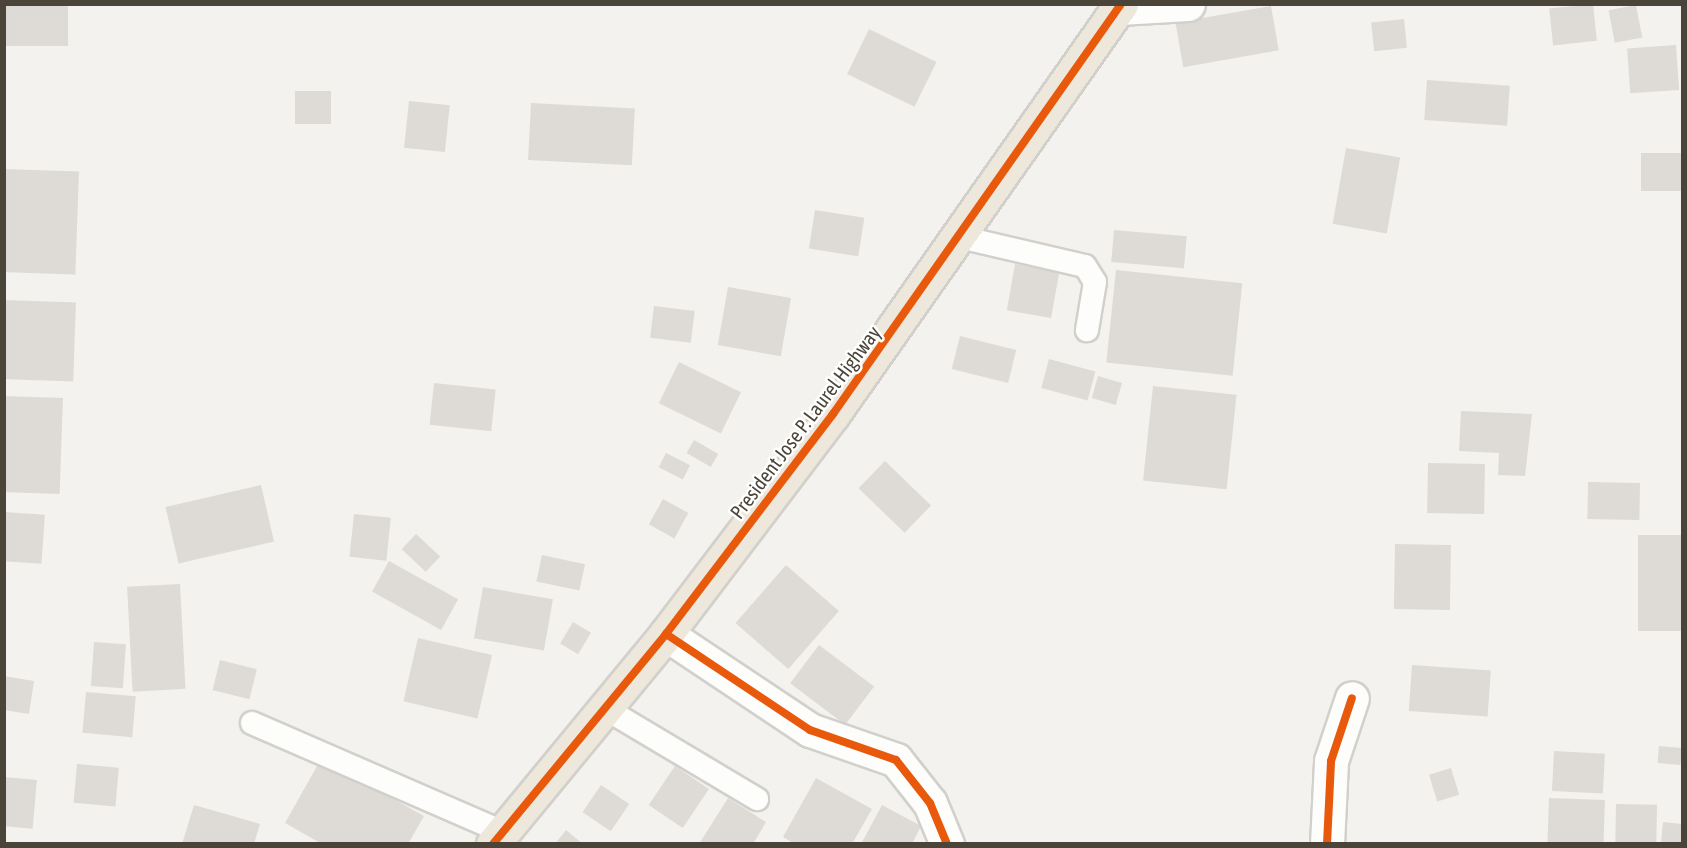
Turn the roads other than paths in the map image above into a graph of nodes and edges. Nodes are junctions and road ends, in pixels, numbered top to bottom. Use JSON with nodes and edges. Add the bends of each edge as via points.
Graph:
{"nodes":[{"id":1,"x":1188,"y":4,"type":"edge"},
{"id":2,"x":1120,"y":6,"type":"edge"},
{"id":3,"x":960,"y":237,"type":"junction"},
{"id":4,"x":1087,"y":330,"type":"dead end"},
{"id":5,"x":666,"y":634,"type":"junction"},
{"id":6,"x":1352,"y":698,"type":"dead end"},
{"id":7,"x":606,"y":709,"type":"junction"},
{"id":8,"x":252,"y":723,"type":"dead end"},
{"id":9,"x":757,"y":799,"type":"dead end"},
{"id":10,"x":498,"y":838,"type":"edge"},
{"id":11,"x":947,"y":843,"type":"edge"},
{"id":12,"x":1327,"y":843,"type":"edge"}],
"edges":[{"from":1,"to":2,"type":"street"},
{"from":2,"to":3,"type":"highway","name":"President Jose P. Laurel Highway"},
{"from":3,"to":4,"type":"lane","via":[[1084,266],[1095,282]]},
{"from":3,"to":5,"type":"highway","name":"President Jose P. Laurel Highway"},
{"from":5,"to":7,"type":"highway","name":"President Jose P. Laurel Highway"},
{"from":5,"to":11,"type":"street","via":[[810,730],[896,760],[930,804]]},
{"from":6,"to":12,"type":"street","via":[[1331,761]]},
{"from":7,"to":9,"type":"lane"},
{"from":7,"to":10,"type":"highway","name":"President Jose P. Laurel Highway"},
{"from":8,"to":10,"type":"lane"}]}
